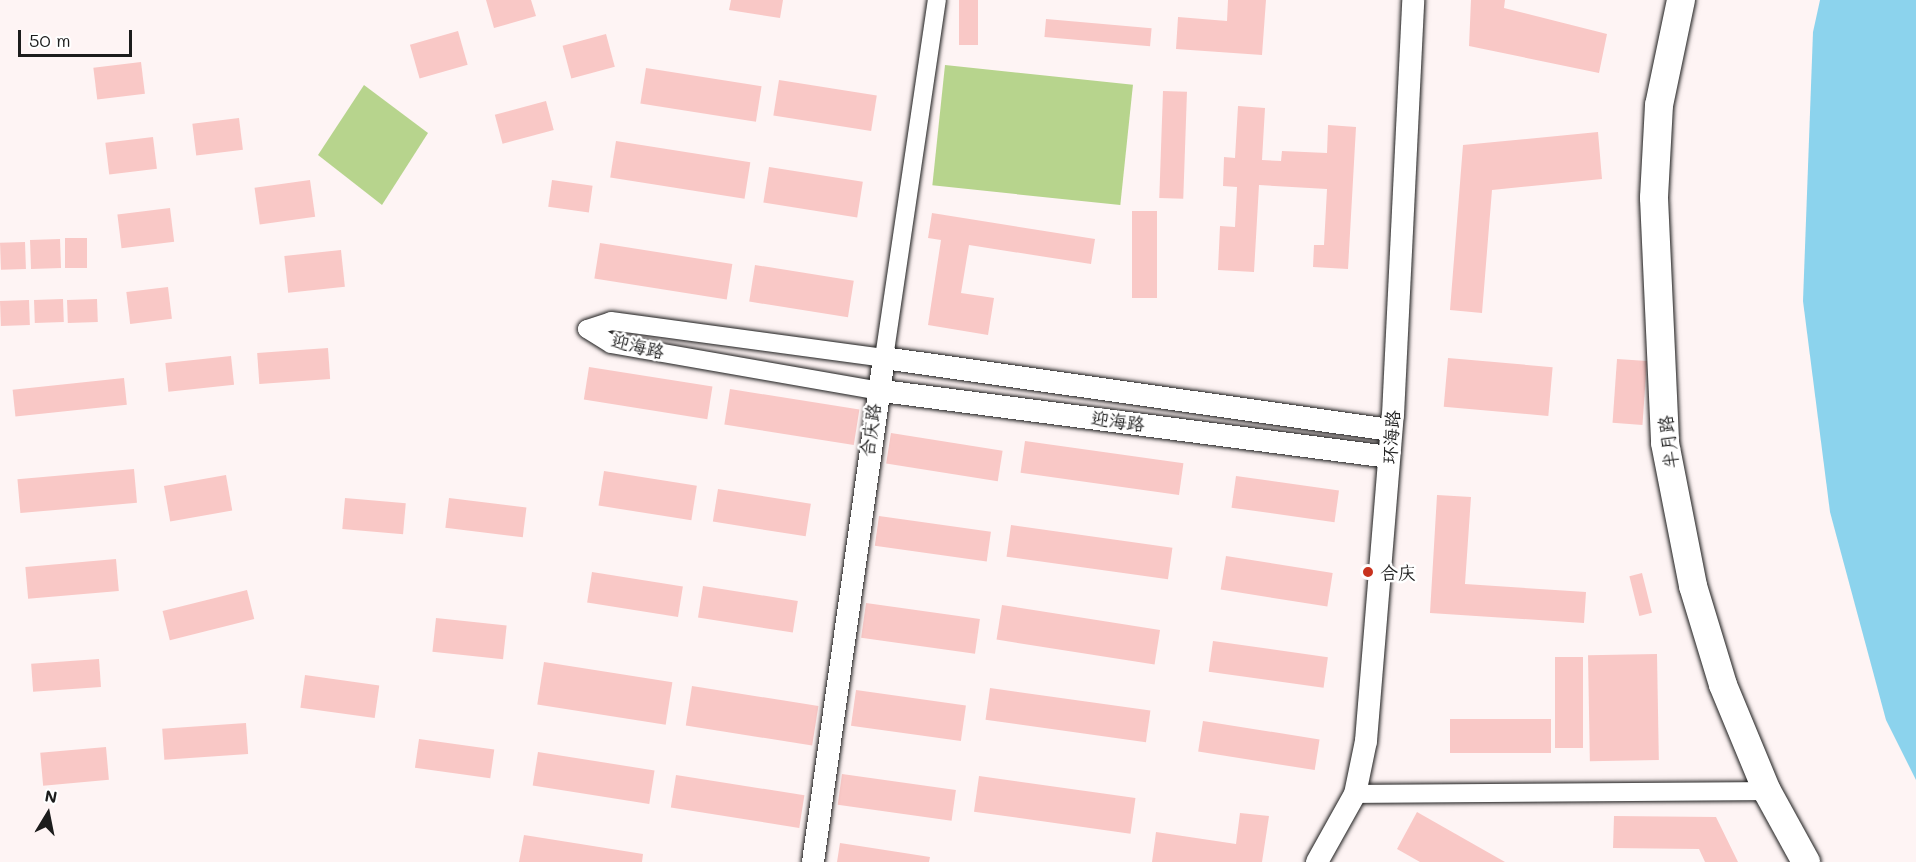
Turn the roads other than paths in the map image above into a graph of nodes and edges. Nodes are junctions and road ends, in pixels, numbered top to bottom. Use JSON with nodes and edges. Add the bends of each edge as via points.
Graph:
{"nodes":[{"id":1,"x":937,"y":0,"type":"edge"},
{"id":2,"x":1413,"y":0,"type":"edge"},
{"id":3,"x":1681,"y":0,"type":"edge"},
{"id":4,"x":884,"y":358,"type":"junction"},
{"id":5,"x":875,"y":390,"type":"junction"},
{"id":6,"x":1390,"y":430,"type":"junction"},
{"id":7,"x":1389,"y":457,"type":"junction"},
{"id":8,"x":1767,"y":791,"type":"junction"},
{"id":9,"x":1355,"y":794,"type":"junction"},
{"id":10,"x":813,"y":862,"type":"edge"},
{"id":11,"x":1317,"y":862,"type":"edge"},
{"id":12,"x":1806,"y":862,"type":"edge"}],
"edges":[{"from":1,"to":4,"type":"street","name":"合庆路"},
{"from":2,"to":6,"type":"street","name":"环海路"},
{"from":3,"to":8,"type":"main road","name":"半月路","via":[[1659,105],[1654,198],[1665,443],[1694,586],[1723,686]]},
{"from":4,"to":5,"type":"street","name":"合庆路"},
{"from":4,"to":5,"type":"street","name":"迎海路","via":[[611,321],[587,329],[611,344]]},
{"from":4,"to":6,"type":"street","name":"迎海路"},
{"from":5,"to":7,"type":"street","name":"迎海路"},
{"from":5,"to":10,"type":"street","name":"合庆路"},
{"from":6,"to":7,"type":"street","name":"环海路"},
{"from":7,"to":9,"type":"street","name":"环海路","via":[[1366,741]]},
{"from":8,"to":9,"type":"street"},
{"from":8,"to":12,"type":"main road","name":"半月路"},
{"from":9,"to":11,"type":"street","name":"环海路"}]}
